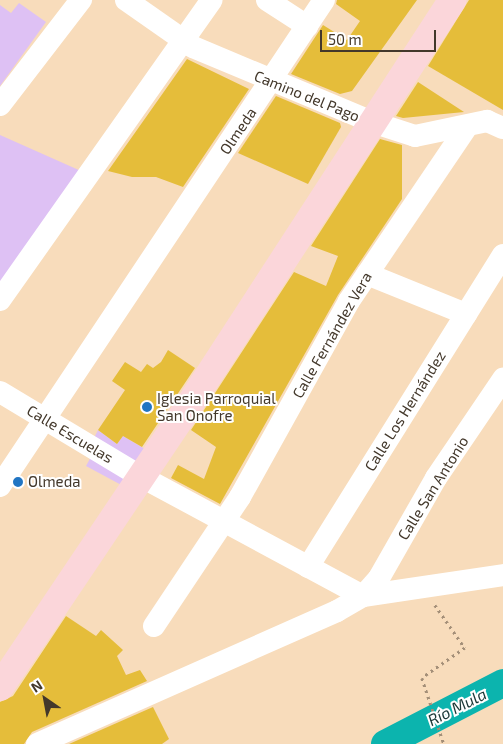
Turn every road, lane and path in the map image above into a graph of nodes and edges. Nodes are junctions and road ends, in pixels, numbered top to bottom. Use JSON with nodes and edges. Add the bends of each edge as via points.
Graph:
{"nodes":[{"id":1,"x":81,"y":0,"type":"edge"},
{"id":2,"x":126,"y":0,"type":"edge"},
{"id":3,"x":212,"y":0,"type":"edge"},
{"id":4,"x":267,"y":0,"type":"edge"},
{"id":5,"x":324,"y":0,"type":"edge"},
{"id":6,"x":452,"y":0,"type":"edge"},
{"id":7,"x":307,"y":26,"type":"junction"},
{"id":8,"x":184,"y":40,"type":"junction"},
{"id":9,"x":271,"y":82,"type":"junction"},
{"id":10,"x":0,"y":105,"type":"edge"},
{"id":11,"x":372,"y":122,"type":"junction"},
{"id":12,"x":468,"y":125,"type":"junction"},
{"id":13,"x":503,"y":128,"type":"edge"},
{"id":14,"x":503,"y":255,"type":"edge"},
{"id":15,"x":367,"y":274,"type":"junction"},
{"id":16,"x":0,"y":300,"type":"edge"},
{"id":17,"x":466,"y":314,"type":"junction"},
{"id":18,"x":503,"y":379,"type":"edge"},
{"id":19,"x":0,"y":392,"type":"edge"},
{"id":20,"x":44,"y":420,"type":"junction"},
{"id":21,"x":140,"y":476,"type":"junction"},
{"id":22,"x":0,"y":486,"type":"edge"},
{"id":23,"x":224,"y":519,"type":"junction"},
{"id":24,"x":308,"y":567,"type":"junction"},
{"id":25,"x":503,"y":575,"type":"edge"},
{"id":26,"x":423,"y":587,"type":"junction"},
{"id":27,"x":364,"y":596,"type":"junction"},
{"id":28,"x":154,"y":626,"type":"dead end"},
{"id":29,"x":4,"y":675,"type":"edge"},
{"id":30,"x":36,"y":744,"type":"edge"},
{"id":31,"x":444,"y":744,"type":"edge"}],
"edges":[{"from":1,"to":10,"type":"street"},
{"from":2,"to":8,"type":"street","name":"Camino del Pago"},
{"from":3,"to":8,"type":"street"},
{"from":4,"to":7,"type":"street"},
{"from":5,"to":7,"type":"street","name":"Olmeda"},
{"from":6,"to":11,"type":"main road"},
{"from":7,"to":9,"type":"street","name":"Olmeda"},
{"from":8,"to":9,"type":"street","name":"Camino del Pago"},
{"from":8,"to":16,"type":"street"},
{"from":9,"to":11,"type":"street","name":"Camino del Pago"},
{"from":9,"to":20,"type":"street","name":"Olmeda"},
{"from":11,"to":12,"type":"street","name":"Camino del Pago","via":[[415,136]]},
{"from":11,"to":21,"type":"main road"},
{"from":12,"to":13,"type":"street","name":"Camino del Pago","via":[[487,121]]},
{"from":12,"to":15,"type":"street","name":"Calle Fernández Vera"},
{"from":14,"to":17,"type":"street","name":"Calle Los Hernández"},
{"from":15,"to":17,"type":"street"},
{"from":15,"to":23,"type":"street","name":"Calle Fernández Vera"},
{"from":17,"to":24,"type":"street","name":"Calle Los Hernández"},
{"from":18,"to":27,"type":"street","name":"Calle San Antonio","via":[[436,478],[379,578]]},
{"from":19,"to":20,"type":"street","name":"Calle Escuelas"},
{"from":20,"to":21,"type":"street","name":"Calle Escuelas"},
{"from":20,"to":22,"type":"street","name":"Olmeda"},
{"from":21,"to":23,"type":"street","name":"Calle Escuelas"},
{"from":21,"to":29,"type":"main road"},
{"from":23,"to":24,"type":"street","name":"Calle Escuelas"},
{"from":23,"to":28,"type":"street","name":"Calle Fernández Vera"},
{"from":24,"to":27,"type":"street","name":"Calle Escuelas"},
{"from":25,"to":26,"type":"street"},
{"from":26,"to":27,"type":"street"},
{"from":26,"to":31,"type":"path","via":[[465,648],[422,678]]},
{"from":27,"to":30,"type":"street","via":[[337,611]]}]}
